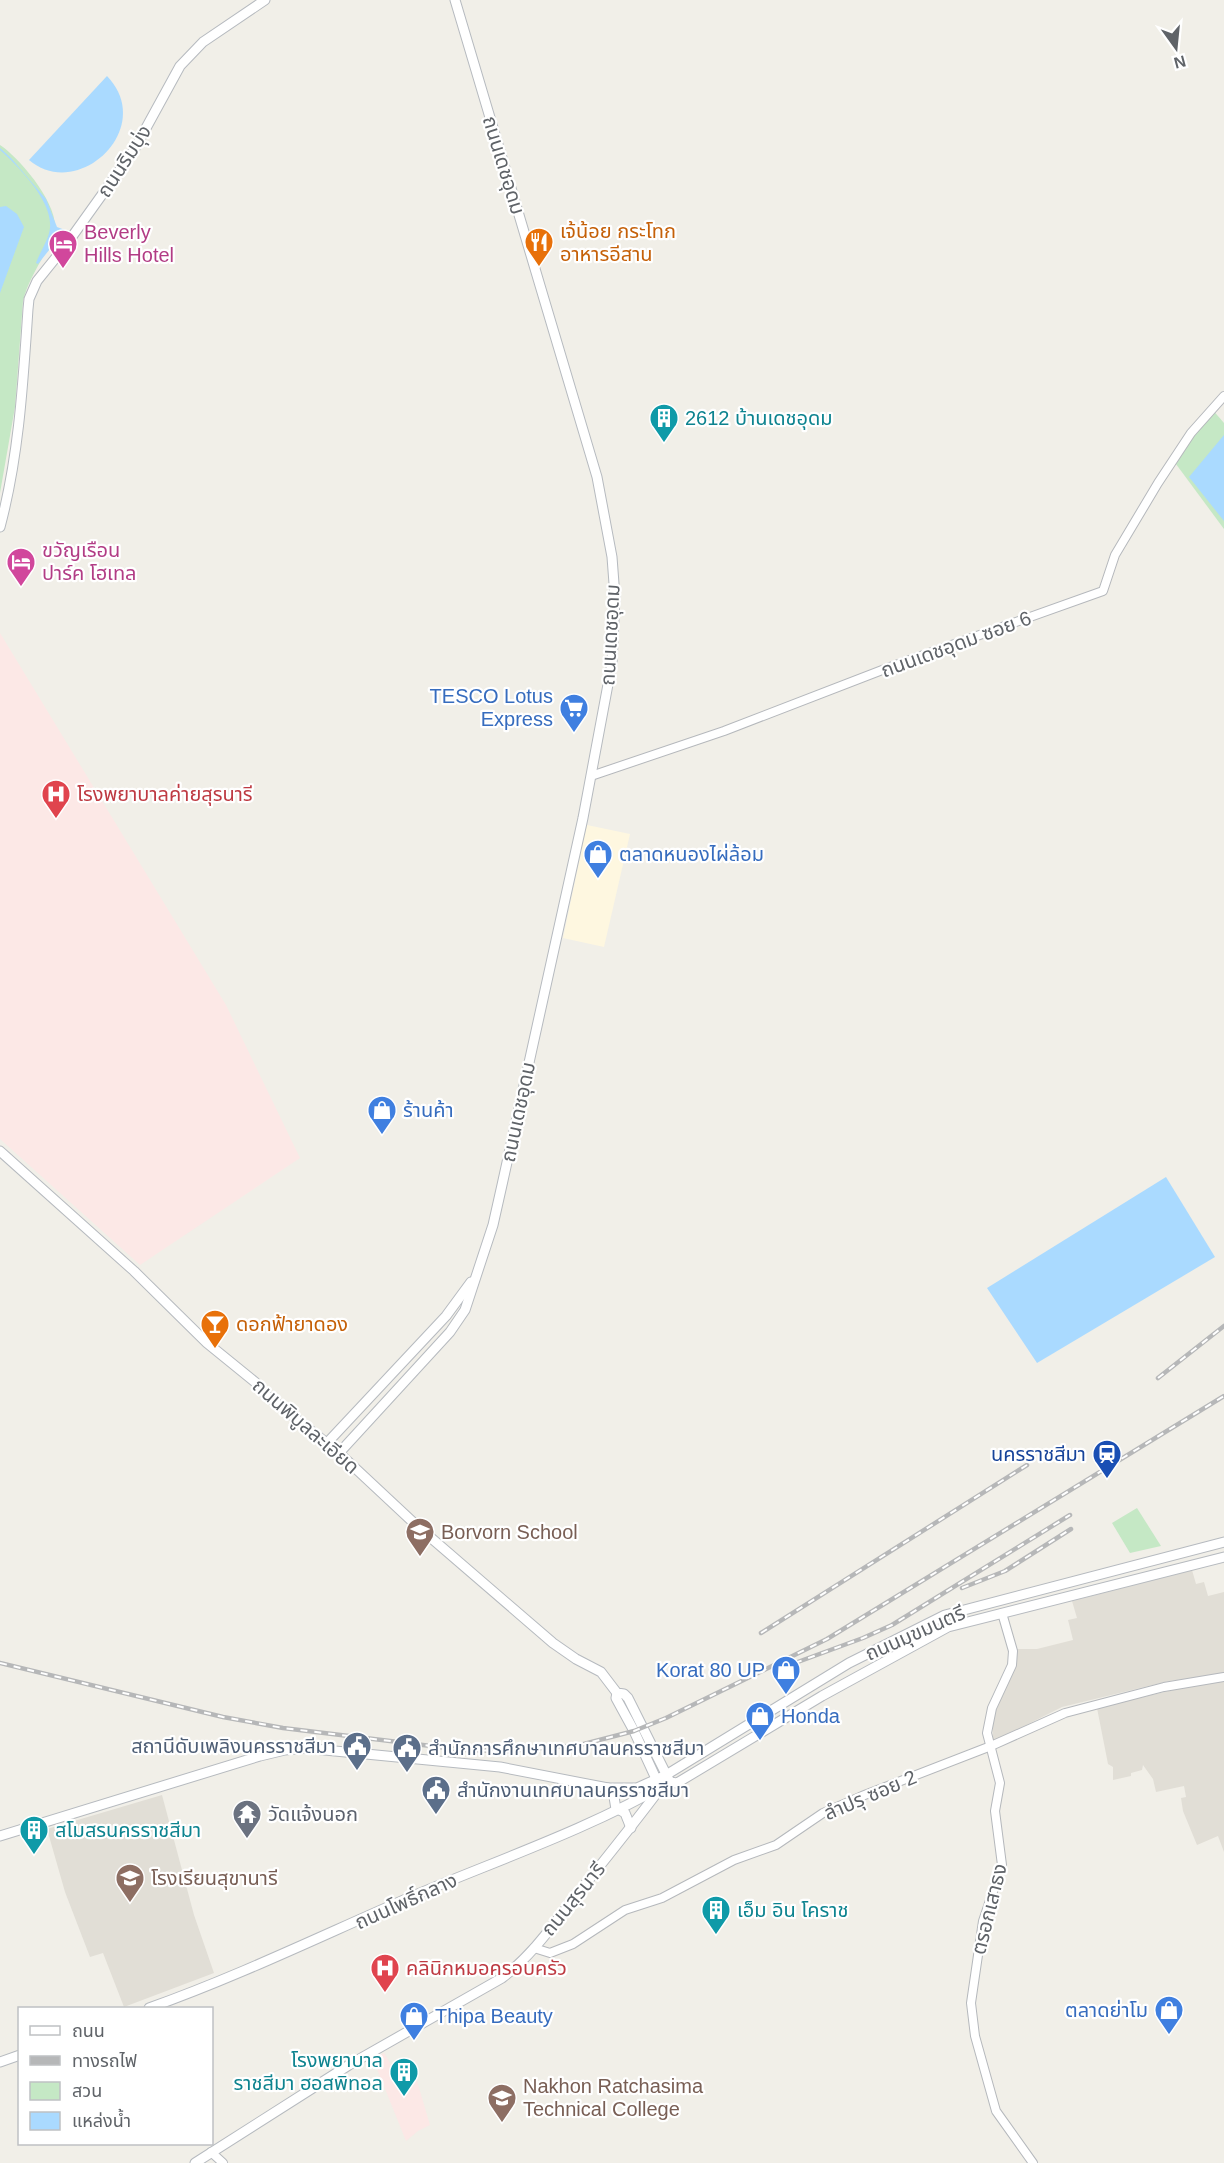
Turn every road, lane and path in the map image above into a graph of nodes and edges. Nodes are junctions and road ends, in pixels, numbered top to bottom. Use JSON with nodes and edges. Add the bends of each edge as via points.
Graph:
{"nodes":[{"id":1,"x":265,"y":0,"type":"edge"},
{"id":2,"x":455,"y":0,"type":"edge"},
{"id":3,"x":1224,"y":396,"type":"edge"},
{"id":4,"x":0,"y":527,"type":"edge"},
{"id":5,"x":591,"y":776,"type":"junction"},
{"id":6,"x":0,"y":1151,"type":"edge"},
{"id":7,"x":474,"y":1278,"type":"junction"},
{"id":8,"x":413,"y":1350,"type":"junction"},
{"id":9,"x":425,"y":1361,"type":"junction"},
{"id":10,"x":327,"y":1443,"type":"junction"},
{"id":11,"x":339,"y":1454,"type":"junction"},
{"id":12,"x":1224,"y":1542,"type":"edge"},
{"id":13,"x":1224,"y":1557,"type":"edge"},
{"id":14,"x":994,"y":1602,"type":"junction"},
{"id":15,"x":1002,"y":1613,"type":"junction"},
{"id":16,"x":849,"y":1663,"type":"junction"},
{"id":17,"x":856,"y":1677,"type":"junction"},
{"id":18,"x":1224,"y":1677,"type":"edge"},
{"id":19,"x":617,"y":1693,"type":"junction"},
{"id":20,"x":991,"y":1746,"type":"junction"},
{"id":21,"x":668,"y":1778,"type":"junction"},
{"id":22,"x":658,"y":1784,"type":"junction"},
{"id":23,"x":608,"y":1788,"type":"junction"},
{"id":24,"x":617,"y":1809,"type":"junction"},
{"id":25,"x":632,"y":1828,"type":"junction"},
{"id":26,"x":0,"y":1836,"type":"edge"},
{"id":27,"x":534,"y":1948,"type":"junction"},
{"id":28,"x":152,"y":2007,"type":"edge"},
{"id":29,"x":18,"y":2056,"type":"edge"},
{"id":30,"x":0,"y":2062,"type":"edge"},
{"id":31,"x":211,"y":2152,"type":"junction"},
{"id":32,"x":195,"y":2163,"type":"edge"},
{"id":33,"x":223,"y":2163,"type":"edge"},
{"id":34,"x":1033,"y":2163,"type":"edge"}],
"edges":[{"from":1,"to":4,"type":"main road","name":"ถนนริมบุ่ง","via":[[203,42],[180,66],[134,150],[37,281],[28,309],[20,424]]},
{"from":2,"to":5,"type":"main road","name":"ถนนเดชอุดม","via":[[573,393],[605,515],[615,597],[614,636]]},
{"from":3,"to":5,"type":"street","name":"ถนนเดชอุดม ซอย 6","via":[[1191,433],[1158,483],[1115,555],[1103,591]]},
{"from":5,"to":7,"type":"main road","name":"ถนนเดชอุดม","via":[[493,1224]]},
{"from":6,"to":10,"type":"main road","name":"ถนนพิบูลละเอียด","via":[[134,1271],[207,1343]]},
{"from":7,"to":8,"type":"main road","name":"ถนนเดชอุดม","via":[[446,1316]]},
{"from":7,"to":9,"type":"main road","name":"ถนนเดชอุดม","via":[[465,1310]]},
{"from":8,"to":9,"type":"main road"},
{"from":8,"to":10,"type":"main road","name":"ถนนเดชอุดม"},
{"from":9,"to":11,"type":"main road","name":"ถนนเดชอุดม"},
{"from":10,"to":11,"type":"main road","name":"ถนนพิบูลละเอียด"},
{"from":11,"to":19,"type":"main road","name":"ถนนพิบูลละเอียด","via":[[553,1643],[601,1672]]},
{"from":12,"to":14,"type":"main road","name":"ถนนมุขมนตรี"},
{"from":13,"to":15,"type":"main road","name":"ถนนมุขมนตรี"},
{"from":14,"to":15,"type":"main road"},
{"from":14,"to":16,"type":"main road","name":"ถนนมุขมนตรี","via":[[945,1615]]},
{"from":15,"to":17,"type":"main road","name":"ถนนมุขมนตรี","via":[[948,1627]]},
{"from":15,"to":20,"type":"street","name":"ตรอกเสาธง","via":[[1013,1651],[1012,1665],[988,1720]]},
{"from":16,"to":17,"type":"main road"},
{"from":16,"to":21,"type":"main road","name":"ถนนมุขมนตรี"},
{"from":17,"to":21,"type":"main road","name":"ถนนมุขมนตรี","via":[[694,1774],[677,1783]]},
{"from":18,"to":20,"type":"street","name":"ลำปรุ ซอย 2","via":[[1164,1687],[1065,1713]]},
{"from":19,"to":21,"type":"main road","name":"ถนนพิบูลละเอียด","via":[[628,1698]]},
{"from":19,"to":22,"type":"main road","name":"ถนนพิบูลละเอียด"},
{"from":20,"to":27,"type":"street","name":"ลำปรุ ซอย 2","via":[[824,1813],[776,1845],[734,1860],[662,1898],[625,1910],[573,1944],[550,1953]]},
{"from":20,"to":34,"type":"street","name":"ตรอกเสาธง","via":[[1000,1783],[995,1811],[1002,1865],[979,1938],[972,2020],[996,2111]]},
{"from":21,"to":22,"type":"main road","name":"ถนนโพธิ์กลาง"},
{"from":22,"to":23,"type":"main road"},
{"from":22,"to":24,"type":"main road","name":"ถนนโพธิ์กลาง"},
{"from":22,"to":25,"type":"main road","name":"ถนนสุรนารี"},
{"from":23,"to":24,"type":"main road"},
{"from":23,"to":26,"type":"main road","via":[[500,1767],[304,1748],[260,1756]]},
{"from":24,"to":25,"type":"main road","via":[[625,1813]]},
{"from":24,"to":28,"type":"main road","name":"ถนนโพธิ์กลาง","via":[[233,1976]]},
{"from":25,"to":27,"type":"main road","name":"ถนนสุรนารี"},
{"from":27,"to":31,"type":"main road","name":"ถนนสุรนารี","via":[[502,1978],[349,2065]]},
{"from":29,"to":30,"type":"main road"},
{"from":31,"to":32,"type":"main road","name":"ถนนสุรนารี"},
{"from":31,"to":33,"type":"street"}]}
